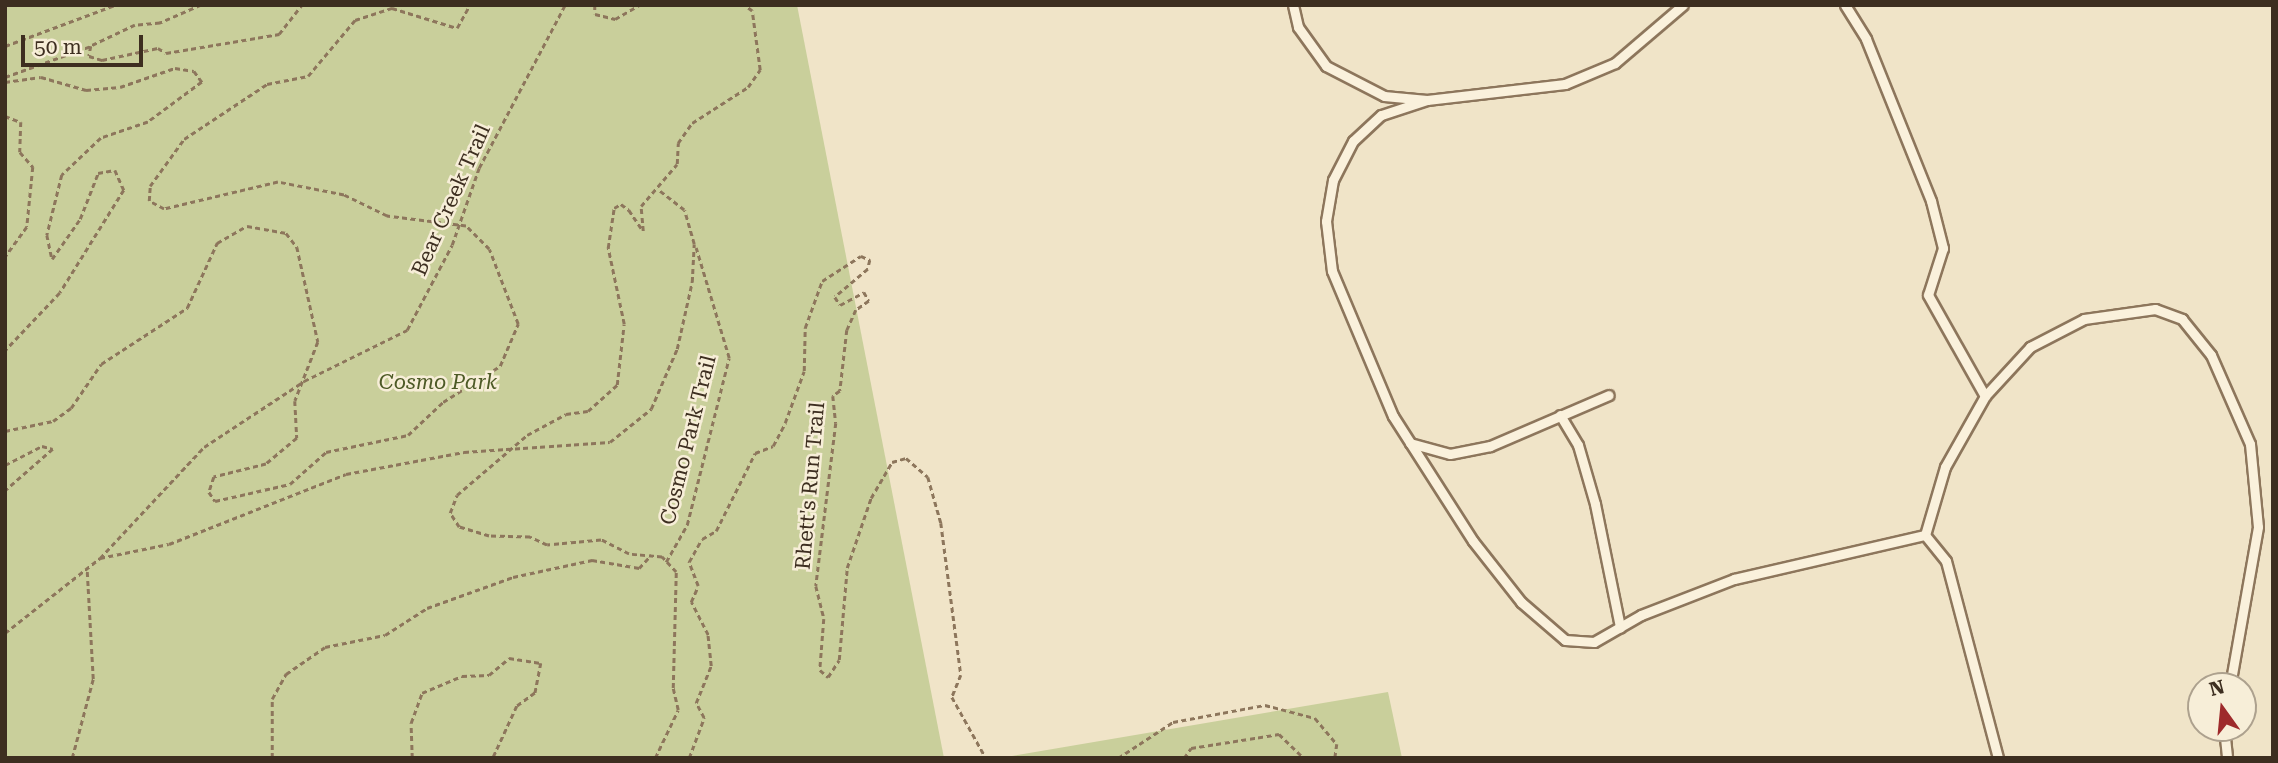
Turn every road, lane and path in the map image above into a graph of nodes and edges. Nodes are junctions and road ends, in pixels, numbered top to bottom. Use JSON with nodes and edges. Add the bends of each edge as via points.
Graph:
{"nodes":[{"id":1,"x":115,"y":5,"type":"edge"},
{"id":2,"x":201,"y":5,"type":"edge"},
{"id":3,"x":302,"y":5,"type":"edge"},
{"id":4,"x":470,"y":5,"type":"edge"},
{"id":5,"x":565,"y":5,"type":"edge"},
{"id":6,"x":595,"y":5,"type":"edge"},
{"id":7,"x":639,"y":5,"type":"edge"},
{"id":8,"x":744,"y":5,"type":"edge"},
{"id":9,"x":751,"y":5,"type":"edge"},
{"id":10,"x":1293,"y":5,"type":"edge"},
{"id":11,"x":1683,"y":5,"type":"edge"},
{"id":12,"x":1845,"y":5,"type":"edge"},
{"id":13,"x":752,"y":11,"type":"junction"},
{"id":14,"x":5,"y":46,"type":"edge"},
{"id":15,"x":91,"y":46,"type":"junction"},
{"id":16,"x":5,"y":77,"type":"edge"},
{"id":17,"x":5,"y":82,"type":"edge"},
{"id":18,"x":1427,"y":100,"type":"junction"},
{"id":19,"x":5,"y":116,"type":"edge"},
{"id":20,"x":657,"y":189,"type":"junction"},
{"id":21,"x":459,"y":226,"type":"junction"},
{"id":22,"x":694,"y":243,"type":"junction"},
{"id":23,"x":5,"y":257,"type":"edge"},
{"id":24,"x":5,"y":351,"type":"edge"},
{"id":25,"x":300,"y":384,"type":"junction"},
{"id":26,"x":1609,"y":395,"type":"dead end"},
{"id":27,"x":1985,"y":396,"type":"junction"},
{"id":28,"x":1560,"y":415,"type":"junction"},
{"id":29,"x":5,"y":430,"type":"edge"},
{"id":30,"x":1410,"y":443,"type":"junction"},
{"id":31,"x":513,"y":449,"type":"junction"},
{"id":32,"x":5,"y":466,"type":"edge"},
{"id":33,"x":5,"y":491,"type":"edge"},
{"id":34,"x":1926,"y":535,"type":"junction"},
{"id":35,"x":651,"y":555,"type":"junction"},
{"id":36,"x":100,"y":558,"type":"junction"},
{"id":37,"x":666,"y":562,"type":"junction"},
{"id":38,"x":86,"y":569,"type":"junction"},
{"id":39,"x":1620,"y":627,"type":"junction"},
{"id":40,"x":5,"y":633,"type":"edge"},
{"id":41,"x":2232,"y":672,"type":"edge"},
{"id":42,"x":72,"y":758,"type":"edge"},
{"id":43,"x":272,"y":758,"type":"edge"},
{"id":44,"x":412,"y":758,"type":"edge"},
{"id":45,"x":493,"y":758,"type":"edge"},
{"id":46,"x":655,"y":758,"type":"edge"},
{"id":47,"x":690,"y":758,"type":"edge"},
{"id":48,"x":986,"y":758,"type":"edge"},
{"id":49,"x":1118,"y":758,"type":"edge"},
{"id":50,"x":1184,"y":758,"type":"edge"},
{"id":51,"x":1304,"y":758,"type":"edge"},
{"id":52,"x":1335,"y":758,"type":"edge"},
{"id":53,"x":1998,"y":758,"type":"edge"}],
"edges":[{"from":1,"to":14,"type":"path"},
{"from":2,"to":15,"type":"path"},
{"from":3,"to":15,"type":"path","via":[[279,34],[166,53],[140,50],[102,60],[89,56]]},
{"from":4,"to":21,"type":"path","via":[[457,27],[391,8],[355,20],[309,76],[267,84],[184,139],[149,194],[149,201],[164,209],[278,182],[344,195],[387,216]]},
{"from":5,"to":21,"type":"path","name":"Bear Creek Trail","via":[[479,167]]},
{"from":6,"to":7,"type":"path","via":[[595,14],[615,19]]},
{"from":8,"to":13,"type":"path"},
{"from":9,"to":13,"type":"path"},
{"from":10,"to":18,"type":"lane","via":[[1298,27],[1326,65],[1384,96]]},
{"from":11,"to":18,"type":"lane","via":[[1615,63],[1565,84]]},
{"from":12,"to":27,"type":"lane","via":[[1866,39],[1931,201],[1943,248],[1928,295]]},
{"from":13,"to":20,"type":"path","via":[[761,70],[748,87],[692,123],[678,143],[677,164]]},
{"from":15,"to":16,"type":"path"},
{"from":17,"to":24,"type":"path","via":[[41,77],[86,90],[120,87],[174,68],[194,71],[202,82],[148,122],[102,138],[62,175],[47,235],[52,259],[80,219],[98,173],[115,170],[124,190],[60,293]]},
{"from":18,"to":30,"type":"lane","via":[[1381,115],[1353,141],[1333,180],[1326,221],[1332,271],[1359,344]]},
{"from":19,"to":23,"type":"path","via":[[21,122],[20,152],[33,167],[27,227]]},
{"from":20,"to":22,"type":"path","name":"Cosmo Park Trail","via":[[684,210]]},
{"from":20,"to":31,"type":"path","via":[[641,206],[643,231],[629,210],[621,204],[614,208],[608,248],[624,324],[617,385],[607,401],[566,414]]},
{"from":21,"to":25,"type":"path","name":"Bear Creek Trail","via":[[407,330]]},
{"from":21,"to":25,"type":"path","via":[[489,250],[518,324],[500,366],[443,402],[408,435],[326,452],[290,484],[215,501],[209,492],[214,477],[266,464],[297,438]]},
{"from":22,"to":31,"type":"path","via":[[677,349],[651,409],[610,442]]},
{"from":22,"to":37,"type":"path","name":"Cosmo Park Trail","via":[[729,358],[687,525]]},
{"from":25,"to":29,"type":"path","via":[[318,342],[305,271],[286,233],[247,226],[217,243],[187,308],[101,364],[71,408],[53,421]]},
{"from":25,"to":36,"type":"path","name":"Bear Creek Trail","via":[[204,447]]},
{"from":26,"to":28,"type":"lane"},
{"from":27,"to":34,"type":"lane","via":[[1945,467]]},
{"from":27,"to":41,"type":"lane","via":[[2030,347],[2084,319],[2155,309],[2182,319],[2211,355],[2249,444],[2258,527]]},
{"from":28,"to":30,"type":"lane","via":[[1490,446],[1450,454]]},
{"from":28,"to":39,"type":"lane","via":[[1578,444],[1595,504]]},
{"from":30,"to":39,"type":"lane","via":[[1521,603],[1565,640],[1594,642]]},
{"from":31,"to":35,"type":"path","via":[[457,495],[450,513],[459,527],[547,545],[601,540]]},
{"from":31,"to":36,"type":"path","via":[[346,474],[169,544]]},
{"from":32,"to":33,"type":"path","via":[[42,446],[52,449]]},
{"from":34,"to":39,"type":"lane","via":[[1734,579]]},
{"from":34,"to":53,"type":"lane","via":[[1950,573]]},
{"from":35,"to":37,"type":"path"},
{"from":35,"to":43,"type":"path","via":[[639,568],[592,560],[513,577],[426,608],[385,635],[325,647],[286,674],[272,699]]},
{"from":36,"to":38,"type":"path","name":"Bear Creek Trail"},
{"from":37,"to":46,"type":"path","via":[[676,572],[673,688],[678,710]]},
{"from":38,"to":40,"type":"path","name":"Bear Creek Trail"},
{"from":38,"to":42,"type":"path","via":[[93,678]]},
{"from":44,"to":45,"type":"path","via":[[411,723],[422,693],[462,676],[489,675],[509,658],[541,663],[535,693],[517,706]]},
{"from":47,"to":48,"type":"path","name":"Rhett's Run Trail","via":[[704,718],[696,703],[711,666],[708,635],[691,602],[698,586],[689,562],[702,539],[716,531],[755,453],[773,446],[785,423],[804,371],[805,328],[822,281],[861,256],[870,260],[868,269],[835,297],[840,305],[864,292],[869,301],[847,330],[840,391],[832,396],[836,423],[816,586],[824,618],[820,670],[828,677],[839,660],[847,568],[871,498],[892,462],[906,458],[928,477],[941,523],[961,676],[952,697]]},
{"from":49,"to":52,"type":"path","via":[[1173,722],[1265,705],[1315,718],[1336,744]]},
{"from":50,"to":51,"type":"path","via":[[1191,748],[1279,734]]}]}
